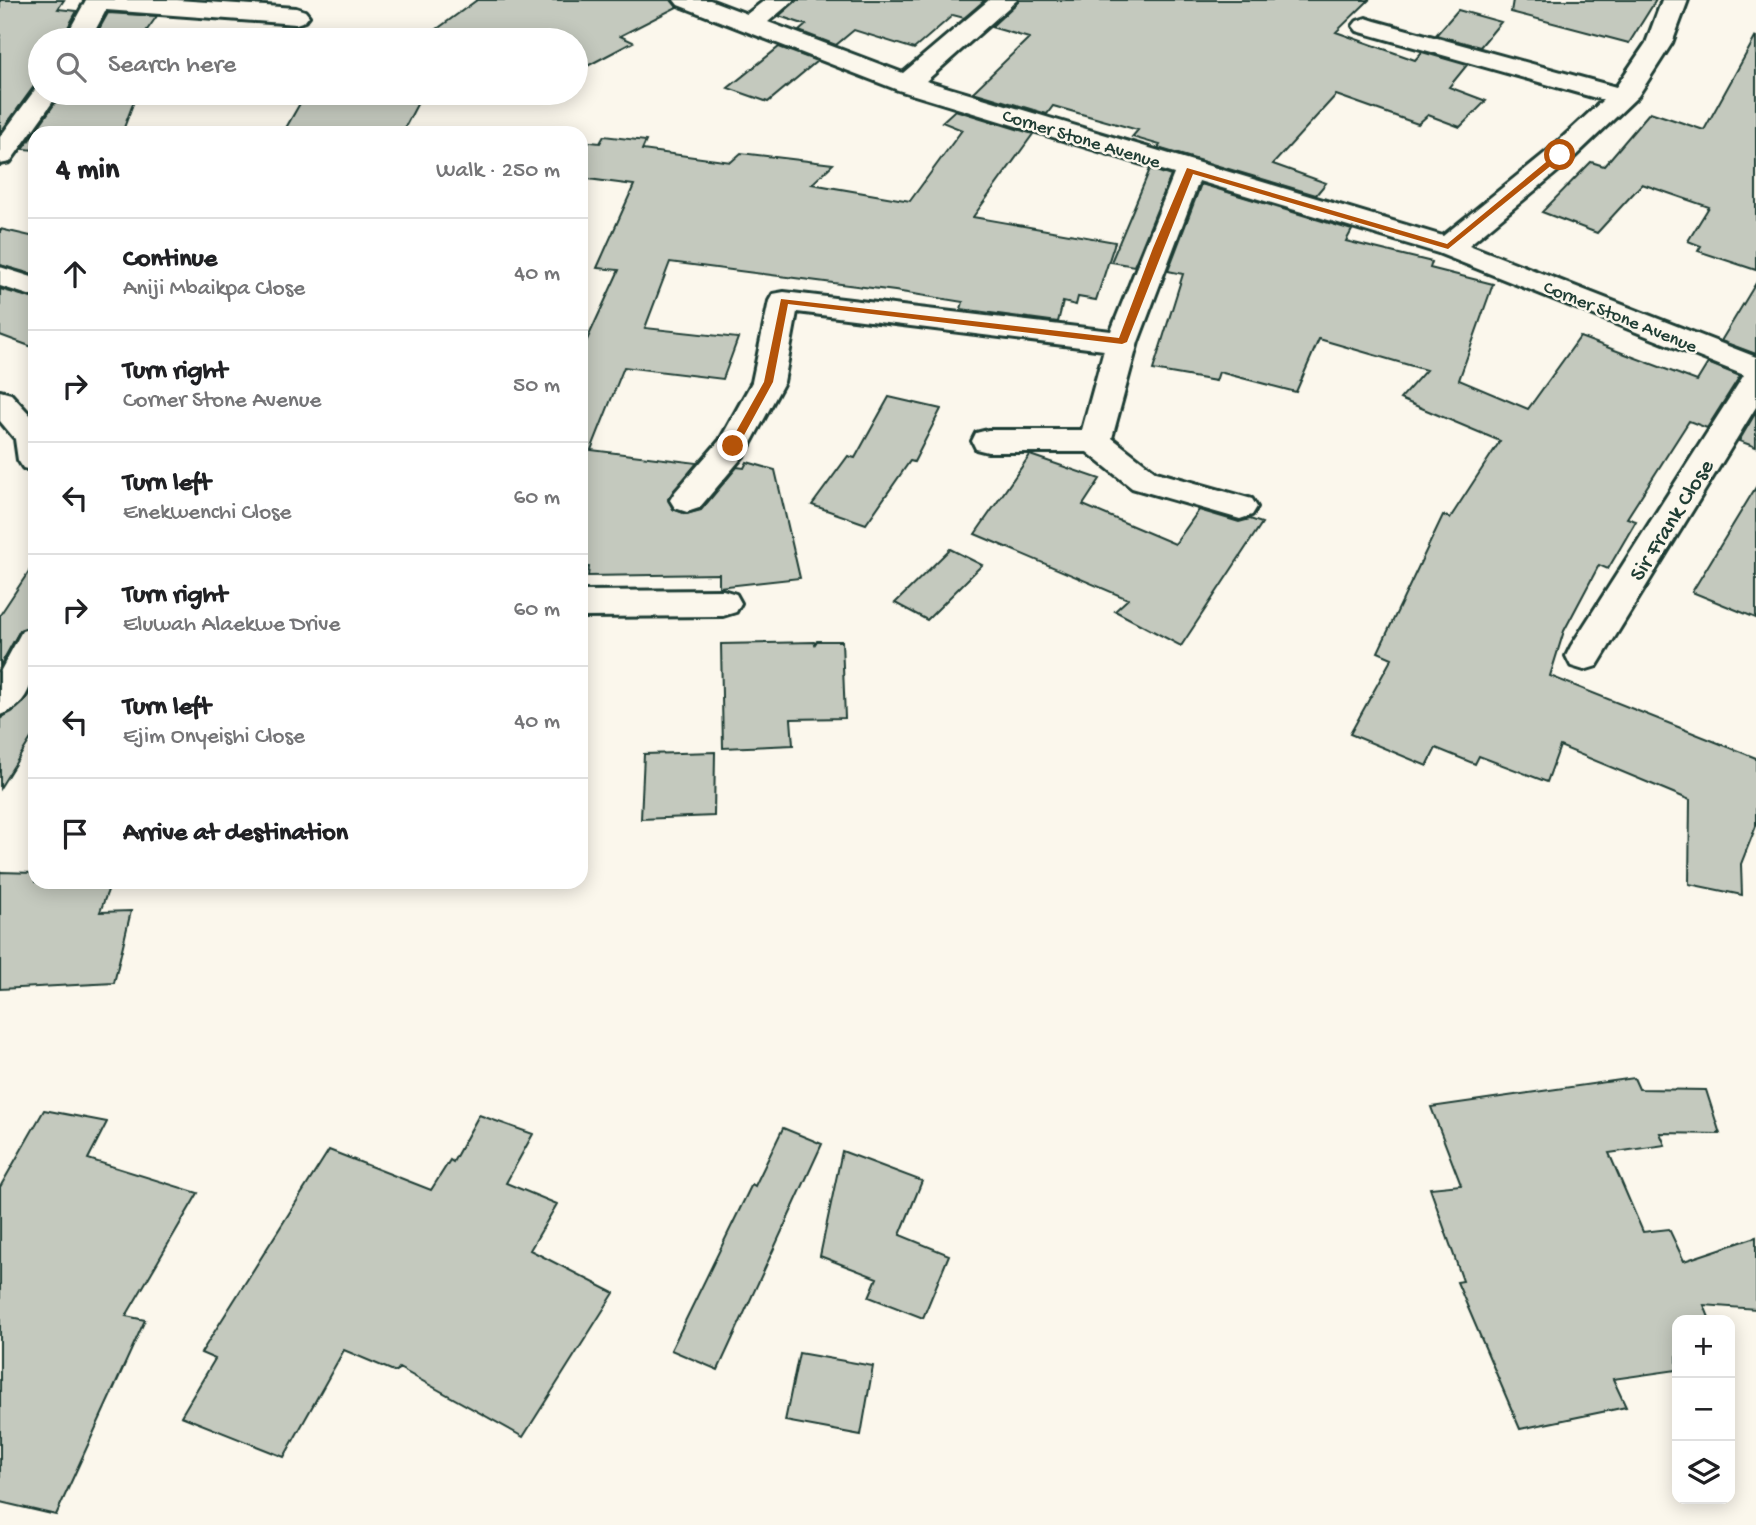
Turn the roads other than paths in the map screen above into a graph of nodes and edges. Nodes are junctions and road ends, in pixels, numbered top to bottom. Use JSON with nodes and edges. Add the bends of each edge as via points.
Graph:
{"nodes":[{"id":1,"x":687,"y":0,"type":"edge"},
{"id":2,"x":781,"y":0,"type":"edge"},
{"id":3,"x":1004,"y":0,"type":"edge"},
{"id":4,"x":1675,"y":0,"type":"edge"},
{"id":5,"x":99,"y":1,"type":"edge"},
{"id":6,"x":296,"y":16,"type":"dead end"},
{"id":7,"x":750,"y":24,"type":"junction"},
{"id":8,"x":1366,"y":26,"type":"dead end"},
{"id":9,"x":84,"y":28,"type":"edge"},
{"id":10,"x":908,"y":84,"type":"junction"},
{"id":11,"x":1621,"y":97,"type":"junction"},
{"id":12,"x":37,"y":105,"type":"edge"},
{"id":13,"x":0,"y":156,"type":"edge"},
{"id":14,"x":1190,"y":170,"type":"junction"},
{"id":15,"x":1448,"y":247,"type":"junction"},
{"id":16,"x":0,"y":276,"type":"edge"},
{"id":17,"x":28,"y":286,"type":"edge"},
{"id":18,"x":1122,"y":342,"type":"junction"},
{"id":19,"x":1756,"y":368,"type":"edge"},
{"id":20,"x":1756,"y":381,"type":"edge"},
{"id":21,"x":0,"y":401,"type":"edge"},
{"id":22,"x":28,"y":433,"type":"edge"},
{"id":23,"x":1095,"y":441,"type":"junction"},
{"id":24,"x":988,"y":442,"type":"dead end"},
{"id":25,"x":687,"y":500,"type":"dead end"},
{"id":26,"x":1240,"y":507,"type":"dead end"},
{"id":27,"x":723,"y":603,"type":"dead end"},
{"id":28,"x":588,"y":604,"type":"edge"},
{"id":29,"x":28,"y":654,"type":"edge"},
{"id":30,"x":1584,"y":656,"type":"dead end"},
{"id":31,"x":0,"y":701,"type":"edge"}],
"edges":[{"from":1,"to":7,"type":"street","name":"Corner Stone Avenue"},
{"from":2,"to":7,"type":"street"},
{"from":3,"to":10,"type":"street"},
{"from":4,"to":11,"type":"street","via":[[1659,43]]},
{"from":5,"to":6,"type":"street"},
{"from":5,"to":9,"type":"street"},
{"from":7,"to":10,"type":"street","name":"Corner Stone Avenue"},
{"from":8,"to":11,"type":"street"},
{"from":10,"to":14,"type":"street","name":"Corner Stone Avenue"},
{"from":11,"to":15,"type":"street","via":[[1560,155]]},
{"from":12,"to":13,"type":"street"},
{"from":14,"to":15,"type":"street","name":"Corner Stone Avenue"},
{"from":14,"to":18,"type":"street"},
{"from":15,"to":19,"type":"street","name":"Corner Stone Avenue"},
{"from":16,"to":17,"type":"street"},
{"from":18,"to":23,"type":"street"},
{"from":18,"to":25,"type":"street","via":[[784,301],[768,382],[733,446]]},
{"from":20,"to":30,"type":"street","name":"Sir Frank Close"},
{"from":21,"to":22,"type":"street"},
{"from":23,"to":24,"type":"street"},
{"from":23,"to":26,"type":"street","via":[[1144,480]]},
{"from":27,"to":28,"type":"street"},
{"from":29,"to":31,"type":"street"}]}
